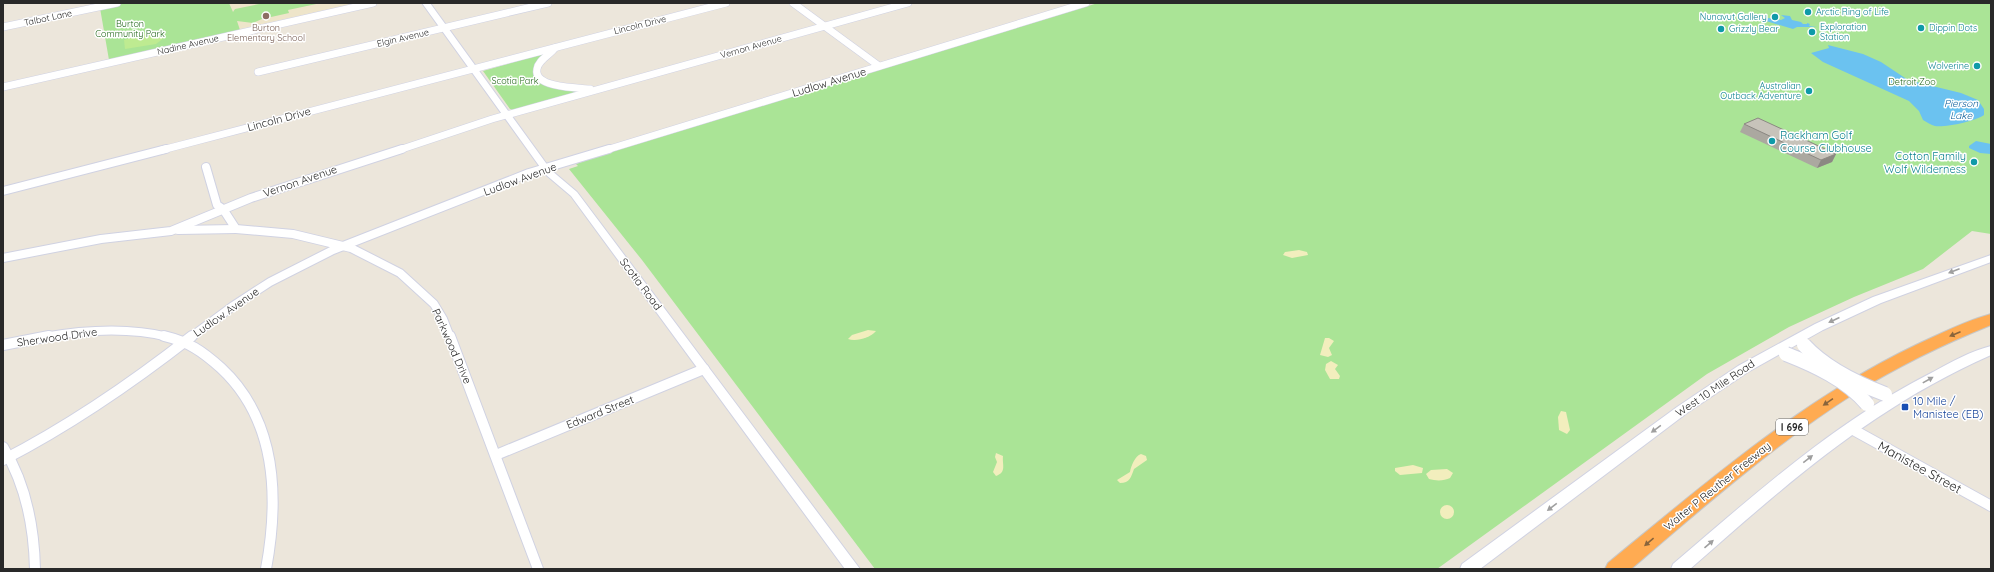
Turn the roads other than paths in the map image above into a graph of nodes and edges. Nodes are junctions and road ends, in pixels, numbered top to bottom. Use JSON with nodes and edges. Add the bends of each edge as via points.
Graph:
{"nodes":[{"id":1,"x":117,"y":3,"type":"edge"},
{"id":2,"x":373,"y":3,"type":"edge"},
{"id":3,"x":426,"y":3,"type":"edge"},
{"id":4,"x":548,"y":3,"type":"edge"},
{"id":5,"x":726,"y":3,"type":"edge"},
{"id":6,"x":793,"y":3,"type":"edge"},
{"id":7,"x":908,"y":3,"type":"edge"},
{"id":8,"x":1086,"y":3,"type":"edge"},
{"id":9,"x":825,"y":26,"type":"junction"},
{"id":10,"x":3,"y":27,"type":"edge"},
{"id":11,"x":444,"y":28,"type":"junction"},
{"id":12,"x":555,"y":47,"type":"junction"},
{"id":13,"x":879,"y":66,"type":"junction"},
{"id":14,"x":474,"y":68,"type":"junction"},
{"id":15,"x":258,"y":72,"type":"dead end"},
{"id":16,"x":3,"y":87,"type":"edge"},
{"id":17,"x":595,"y":91,"type":"junction"},
{"id":18,"x":508,"y":115,"type":"junction"},
{"id":19,"x":206,"y":167,"type":"dead end"},
{"id":20,"x":545,"y":168,"type":"junction"},
{"id":21,"x":3,"y":192,"type":"edge"},
{"id":22,"x":223,"y":209,"type":"junction"},
{"id":23,"x":236,"y":229,"type":"junction"},
{"id":24,"x":171,"y":231,"type":"junction"},
{"id":25,"x":341,"y":245,"type":"junction"},
{"id":26,"x":3,"y":258,"type":"edge"},
{"id":27,"x":1991,"y":258,"type":"edge"},
{"id":28,"x":1991,"y":319,"type":"edge"},
{"id":29,"x":1804,"y":340,"type":"junction"},
{"id":30,"x":184,"y":342,"type":"junction"},
{"id":31,"x":3,"y":345,"type":"edge"},
{"id":32,"x":1991,"y":350,"type":"edge"},
{"id":33,"x":1779,"y":353,"type":"junction"},
{"id":34,"x":704,"y":369,"type":"junction"},
{"id":35,"x":1902,"y":395,"type":"junction"},
{"id":36,"x":1868,"y":410,"type":"junction"},
{"id":37,"x":1850,"y":428,"type":"junction"},
{"id":38,"x":3,"y":447,"type":"edge"},
{"id":39,"x":496,"y":455,"type":"junction"},
{"id":40,"x":6,"y":459,"type":"edge"},
{"id":41,"x":1991,"y":506,"type":"edge"},
{"id":42,"x":35,"y":569,"type":"edge"},
{"id":43,"x":266,"y":569,"type":"edge"},
{"id":44,"x":538,"y":569,"type":"edge"},
{"id":45,"x":853,"y":569,"type":"edge"},
{"id":46,"x":1468,"y":569,"type":"edge"},
{"id":47,"x":1616,"y":569,"type":"edge"},
{"id":48,"x":1679,"y":569,"type":"edge"}],
"edges":[{"from":1,"to":10,"type":"street","name":"Talbot Lane"},
{"from":2,"to":16,"type":"street","name":"Nadine Avenue"},
{"from":3,"to":11,"type":"street","name":"Scotia Road"},
{"from":4,"to":11,"type":"street","name":"Elgin Avenue"},
{"from":5,"to":12,"type":"street","name":"Lincoln Drive"},
{"from":6,"to":9,"type":"street"},
{"from":7,"to":9,"type":"street","name":"Vernon Avenue"},
{"from":8,"to":13,"type":"street","name":"Ludlow Avenue"},
{"from":9,"to":13,"type":"street"},
{"from":9,"to":17,"type":"street","name":"Vernon Avenue"},
{"from":11,"to":14,"type":"street","name":"Scotia Road"},
{"from":11,"to":15,"type":"street","name":"Elgin Avenue"},
{"from":12,"to":14,"type":"street","name":"Lincoln Drive"},
{"from":12,"to":17,"type":"street","name":"Vernon Avenue","via":[[538,64],[536,70],[539,77],[556,87]]},
{"from":13,"to":20,"type":"street","name":"Ludlow Avenue"},
{"from":14,"to":18,"type":"street","name":"Scotia Road"},
{"from":14,"to":21,"type":"street","name":"Lincoln Drive"},
{"from":17,"to":18,"type":"street","name":"Vernon Avenue"},
{"from":18,"to":20,"type":"street","name":"Scotia Road"},
{"from":18,"to":22,"type":"street","name":"Vernon Avenue","via":[[348,165]]},
{"from":19,"to":22,"type":"street","via":[[217,205]]},
{"from":20,"to":25,"type":"street","name":"Ludlow Avenue"},
{"from":20,"to":34,"type":"street","name":"Scotia Road","via":[[574,194]]},
{"from":22,"to":23,"type":"street"},
{"from":22,"to":24,"type":"street","name":"Vernon Avenue"},
{"from":23,"to":24,"type":"street","name":"Parkwood Drive"},
{"from":23,"to":25,"type":"street","name":"Parkwood Drive","via":[[293,234]]},
{"from":24,"to":26,"type":"street","name":"Vernon Avenue","via":[[93,240]]},
{"from":25,"to":30,"type":"street","name":"Ludlow Avenue","via":[[292,269],[248,295]]},
{"from":25,"to":39,"type":"street","name":"Parkwood Drive","via":[[370,256],[400,273],[434,304],[443,319]]},
{"from":27,"to":29,"type":"main road","name":"West 10 Mile Road","one_way":true,"via":[[1876,300]]},
{"from":28,"to":47,"type":"highway","name":"Walter P Reuther Freeway","number":"I 696","one_way":true,"via":[[1915,352],[1831,400],[1756,453]]},
{"from":29,"to":33,"type":"main road","name":"West 10 Mile Road"},
{"from":29,"to":35,"type":"main road","bridge":true,"via":[[1817,358],[1864,385],[1885,394]]},
{"from":30,"to":31,"type":"street","name":"Sherwood Drive","via":[[146,332],[109,331],[63,334]]},
{"from":30,"to":40,"type":"street","name":"Ludlow Avenue","via":[[126,386]]},
{"from":30,"to":43,"type":"street","name":"Sherwood Drive","via":[[225,369],[253,409],[263,432],[270,458],[273,495],[272,536]]},
{"from":35,"to":32,"type":"main road","one_way":true,"via":[[1940,373]]},
{"from":33,"to":36,"type":"main road","bridge":true,"via":[[1805,362],[1852,389],[1861,396]]},
{"from":33,"to":46,"type":"main road","name":"West 10 Mile Road","one_way":true,"via":[[1726,379]]},
{"from":34,"to":39,"type":"street","name":"Edward Street"},
{"from":34,"to":45,"type":"street","name":"Scotia Road"},
{"from":35,"to":36,"type":"main road"},
{"from":36,"to":37,"type":"main road"},
{"from":37,"to":41,"type":"street","name":"Manistee Street"},
{"from":48,"to":37,"type":"main road","one_way":true,"via":[[1797,468]]},
{"from":38,"to":40,"type":"street"},
{"from":39,"to":44,"type":"street","name":"Parkwood Drive"},
{"from":40,"to":42,"type":"street","via":[[26,502]]}]}
